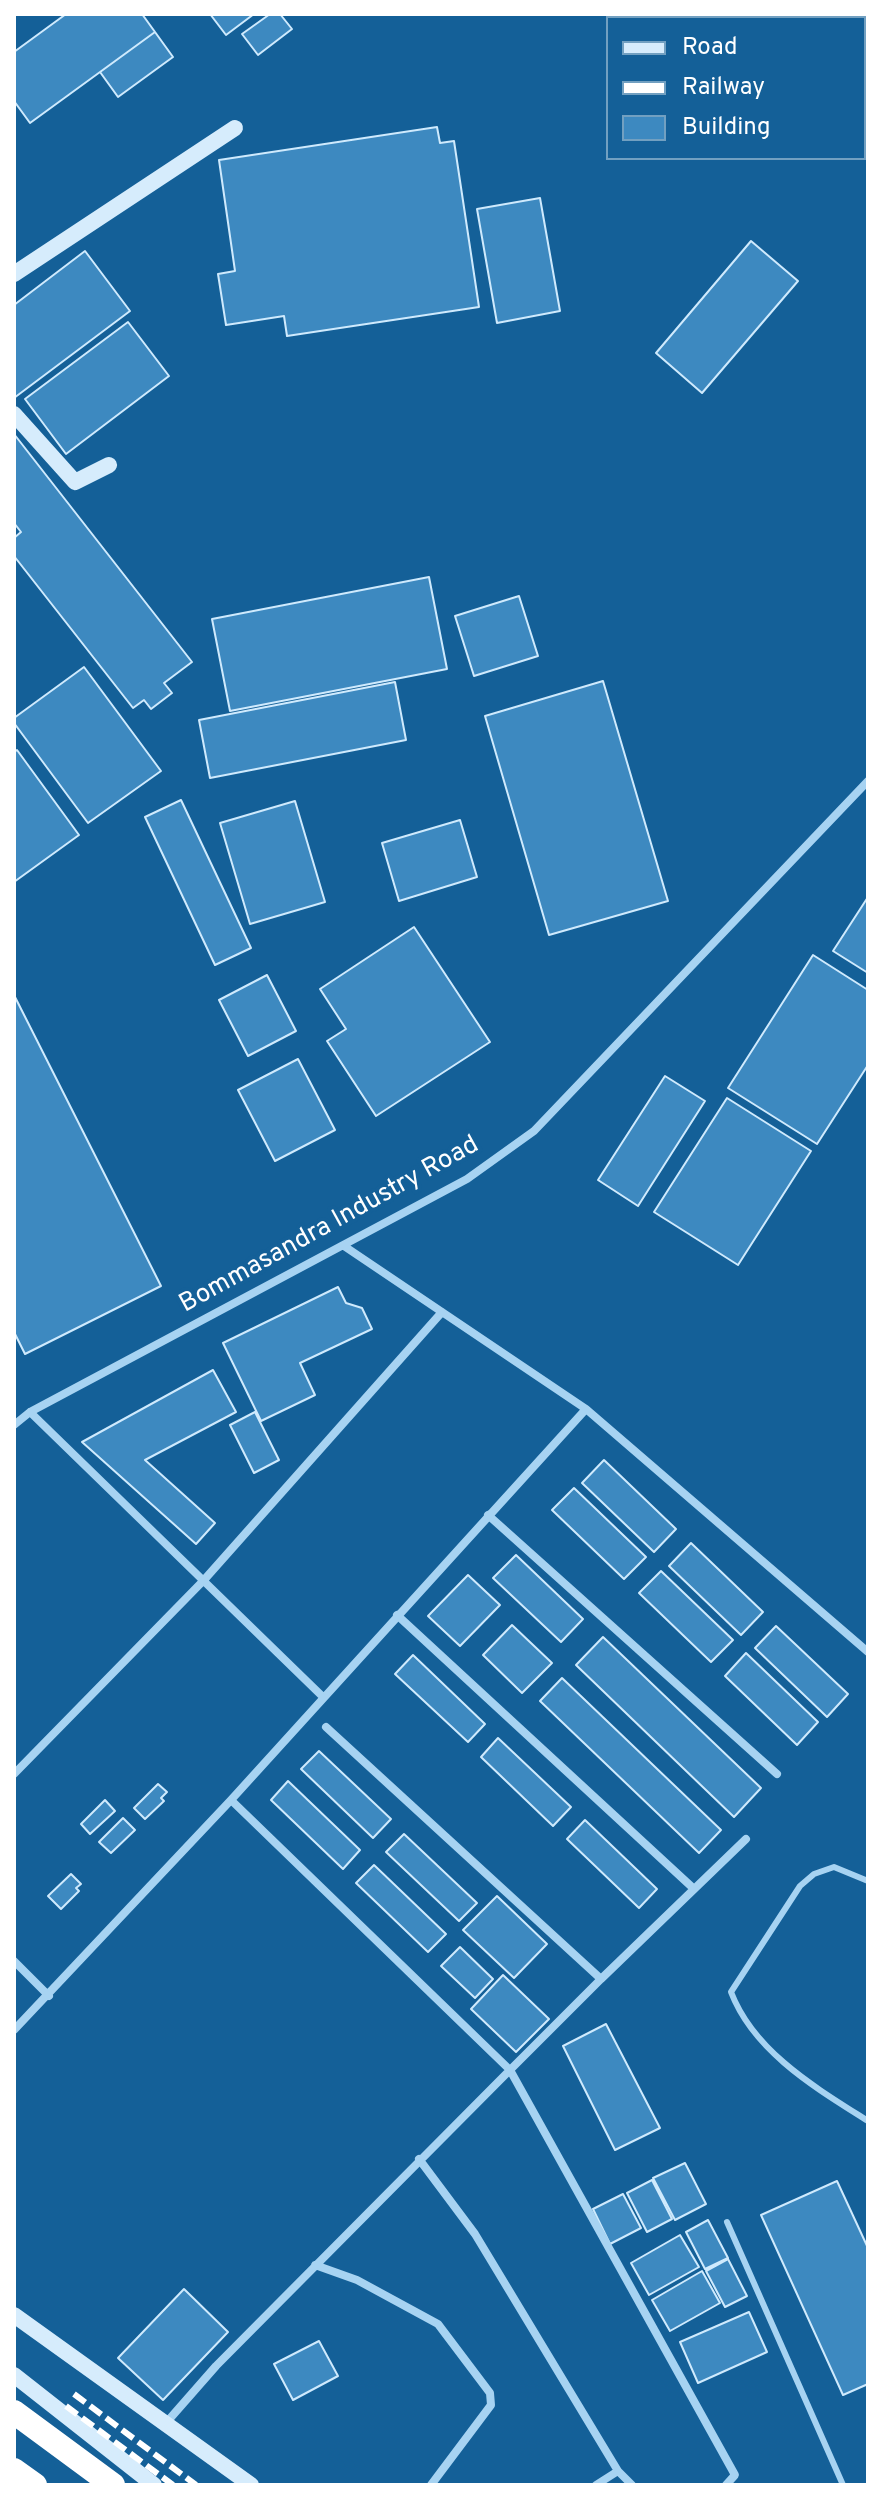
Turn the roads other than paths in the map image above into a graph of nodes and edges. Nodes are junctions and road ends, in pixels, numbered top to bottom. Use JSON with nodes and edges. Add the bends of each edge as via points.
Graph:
{"nodes":[{"id":1,"x":235,"y":128,"type":"dead end"},
{"id":2,"x":14,"y":274,"type":"edge"},
{"id":3,"x":14,"y":414,"type":"edge"},
{"id":4,"x":109,"y":465,"type":"dead end"},
{"id":5,"x":868,"y":781,"type":"edge"},
{"id":6,"x":344,"y":1246,"type":"junction"},
{"id":7,"x":442,"y":1312,"type":"junction"},
{"id":8,"x":586,"y":1409,"type":"junction"},
{"id":9,"x":30,"y":1412,"type":"junction"},
{"id":10,"x":14,"y":1425,"type":"edge"},
{"id":11,"x":488,"y":1515,"type":"junction"},
{"id":12,"x":204,"y":1580,"type":"junction"},
{"id":13,"x":397,"y":1615,"type":"junction"},
{"id":14,"x":868,"y":1652,"type":"edge"},
{"id":15,"x":322,"y":1696,"type":"junction"},
{"id":16,"x":326,"y":1727,"type":"dead end"},
{"id":17,"x":14,"y":1774,"type":"edge"},
{"id":18,"x":777,"y":1774,"type":"dead end"},
{"id":19,"x":231,"y":1800,"type":"junction"},
{"id":20,"x":746,"y":1839,"type":"dead end"},
{"id":21,"x":868,"y":1881,"type":"edge"},
{"id":22,"x":693,"y":1888,"type":"junction"},
{"id":23,"x":14,"y":1961,"type":"edge"},
{"id":24,"x":601,"y":1979,"type":"junction"},
{"id":25,"x":49,"y":1996,"type":"junction"},
{"id":26,"x":14,"y":2030,"type":"edge"},
{"id":27,"x":510,"y":2070,"type":"junction"},
{"id":28,"x":868,"y":2121,"type":"edge"},
{"id":29,"x":419,"y":2159,"type":"junction"},
{"id":30,"x":727,"y":2222,"type":"dead end"},
{"id":31,"x":315,"y":2265,"type":"junction"},
{"id":32,"x":14,"y":2315,"type":"edge"},
{"id":33,"x":14,"y":2375,"type":"edge"},
{"id":34,"x":14,"y":2412,"type":"edge"},
{"id":35,"x":166,"y":2423,"type":"junction"},
{"id":36,"x":14,"y":2470,"type":"edge"},
{"id":37,"x":618,"y":2471,"type":"junction"},
{"id":38,"x":35,"y":2485,"type":"edge"},
{"id":39,"x":113,"y":2485,"type":"edge"},
{"id":40,"x":154,"y":2485,"type":"edge"},
{"id":41,"x":251,"y":2485,"type":"edge"},
{"id":42,"x":431,"y":2485,"type":"edge"},
{"id":43,"x":596,"y":2485,"type":"edge"},
{"id":44,"x":632,"y":2485,"type":"edge"},
{"id":45,"x":726,"y":2485,"type":"edge"},
{"id":46,"x":843,"y":2485,"type":"edge"}],
"edges":[{"from":1,"to":2,"type":"street"},
{"from":3,"to":4,"type":"street","via":[[75,482]]},
{"from":5,"to":6,"type":"street","name":"Bommasandra Industry Road","via":[[534,1131],[467,1179]]},
{"from":6,"to":7,"type":"street"},
{"from":6,"to":9,"type":"street","name":"Bommasandra Industry Road"},
{"from":7,"to":8,"type":"street"},
{"from":7,"to":12,"type":"street"},
{"from":8,"to":11,"type":"street"},
{"from":8,"to":14,"type":"street"},
{"from":9,"to":10,"type":"street","name":"Bommasandra Industry Road"},
{"from":9,"to":12,"type":"street"},
{"from":11,"to":13,"type":"street"},
{"from":11,"to":18,"type":"street"},
{"from":12,"to":15,"type":"street"},
{"from":12,"to":17,"type":"street"},
{"from":13,"to":15,"type":"street"},
{"from":13,"to":22,"type":"street"},
{"from":15,"to":19,"type":"street"},
{"from":16,"to":24,"type":"street"},
{"from":19,"to":25,"type":"street"},
{"from":19,"to":27,"type":"street"},
{"from":20,"to":22,"type":"street"},
{"from":21,"to":28,"type":"lane","via":[[834,1867],[814,1874],[800,1886],[731,1992],[754,2036],[818,2089]]},
{"from":22,"to":24,"type":"street"},
{"from":23,"to":25,"type":"street"},
{"from":24,"to":27,"type":"street"},
{"from":25,"to":26,"type":"street"},
{"from":27,"to":29,"type":"street"},
{"from":27,"to":45,"type":"street","via":[[735,2475]]},
{"from":29,"to":31,"type":"street"},
{"from":29,"to":37,"type":"street","via":[[475,2234]]},
{"from":30,"to":46,"type":"lane"},
{"from":31,"to":35,"type":"street"},
{"from":31,"to":42,"type":"street","via":[[357,2280],[438,2324],[490,2393],[491,2405]]},
{"from":32,"to":35,"type":"street"},
{"from":33,"to":40,"type":"street"},
{"from":34,"to":39,"type":"highway"},
{"from":35,"to":41,"type":"street"},
{"from":36,"to":38,"type":"highway"},
{"from":37,"to":43,"type":"street"},
{"from":37,"to":44,"type":"street"}]}
